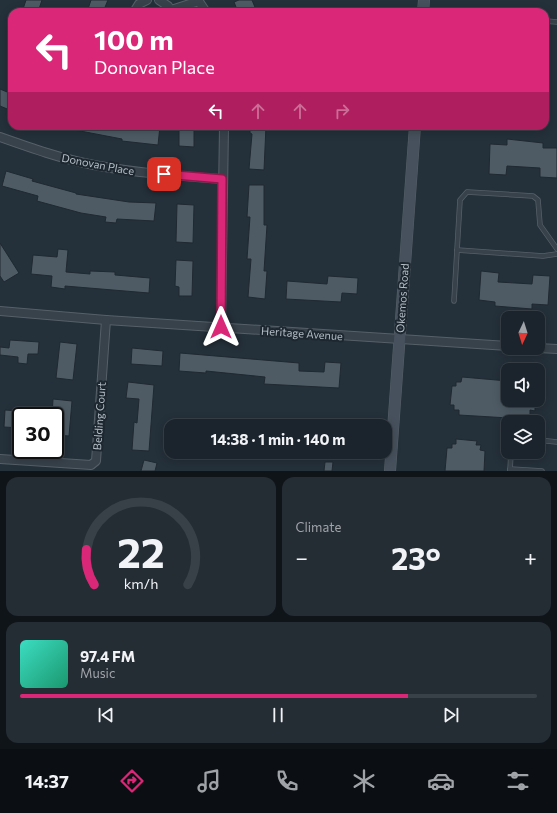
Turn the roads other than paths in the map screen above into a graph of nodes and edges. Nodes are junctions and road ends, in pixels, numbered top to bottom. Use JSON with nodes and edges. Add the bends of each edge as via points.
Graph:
{"nodes":[{"id":1,"x":147,"y":0,"type":"edge"},
{"id":2,"x":160,"y":0,"type":"edge"},
{"id":3,"x":198,"y":0,"type":"edge"},
{"id":4,"x":136,"y":8,"type":"edge"},
{"id":5,"x":169,"y":8,"type":"edge"},
{"id":6,"x":179,"y":8,"type":"edge"},
{"id":7,"x":224,"y":130,"type":"edge"},
{"id":8,"x":415,"y":130,"type":"edge"},
{"id":9,"x":0,"y":137,"type":"edge"},
{"id":10,"x":222,"y":179,"type":"junction"},
{"id":11,"x":557,"y":249,"type":"edge"},
{"id":12,"x":457,"y":250,"type":"junction"},
{"id":13,"x":557,"y":254,"type":"edge"},
{"id":14,"x":454,"y":301,"type":"dead end"},
{"id":15,"x":0,"y":311,"type":"edge"},
{"id":16,"x":106,"y":320,"type":"junction"},
{"id":17,"x":221,"y":327,"type":"junction"},
{"id":18,"x":399,"y":339,"type":"junction"},
{"id":19,"x":501,"y":346,"type":"edge"},
{"id":20,"x":545,"y":348,"type":"edge"},
{"id":21,"x":557,"y":349,"type":"edge"},
{"id":22,"x":545,"y":441,"type":"edge"},
{"id":23,"x":557,"y":442,"type":"edge"},
{"id":24,"x":0,"y":459,"type":"edge"},
{"id":25,"x":511,"y":459,"type":"edge"},
{"id":26,"x":510,"y":470,"type":"edge"},
{"id":27,"x":390,"y":471,"type":"edge"},
{"id":28,"x":542,"y":471,"type":"edge"}],
"edges":[{"from":1,"to":4,"type":"street"},
{"from":2,"to":5,"type":"street"},
{"from":3,"to":6,"type":"street"},
{"from":7,"to":10,"type":"street"},
{"from":8,"to":18,"type":"main road","name":"Okemos Road"},
{"from":9,"to":10,"type":"street","name":"Donovan Place","via":[[40,152],[92,165],[133,172]]},
{"from":10,"to":17,"type":"street"},
{"from":11,"to":12,"type":"lane","via":[[540,225],[538,200],[533,196],[467,192],[460,200]]},
{"from":12,"to":13,"type":"lane","via":[[543,256]]},
{"from":12,"to":14,"type":"lane"},
{"from":15,"to":16,"type":"street","name":"Heritage Avenue"},
{"from":16,"to":17,"type":"street","name":"Heritage Avenue"},
{"from":16,"to":24,"type":"street","name":"Belding Court","via":[[96,461],[91,466]]},
{"from":17,"to":18,"type":"street","name":"Heritage Avenue"},
{"from":18,"to":19,"type":"street","name":"Heritage Avenue"},
{"from":18,"to":27,"type":"main road","name":"Okemos Road"},
{"from":20,"to":21,"type":"street"},
{"from":22,"to":23,"type":"lane"},
{"from":25,"to":26,"type":"lane"},
{"from":26,"to":28,"type":"lane"}]}
